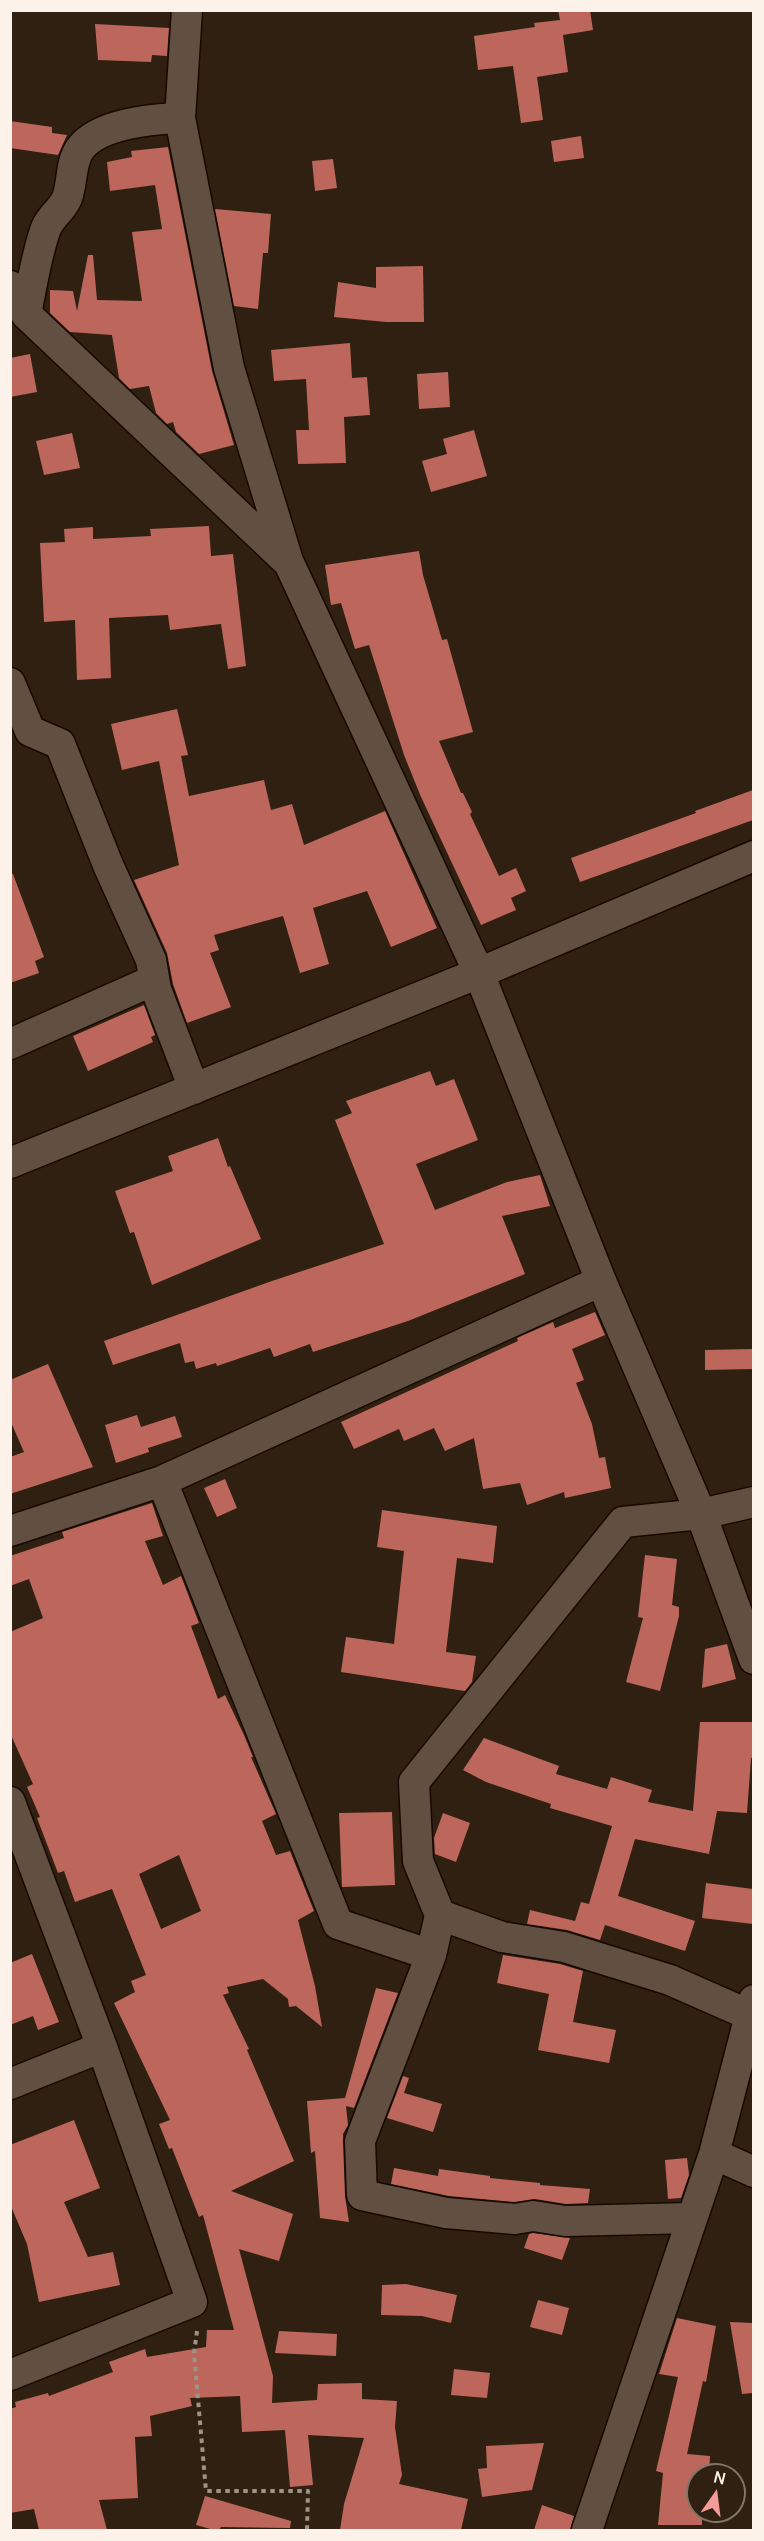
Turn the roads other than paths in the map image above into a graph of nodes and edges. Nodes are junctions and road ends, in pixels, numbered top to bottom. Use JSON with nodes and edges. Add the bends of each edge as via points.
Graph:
{"nodes":[{"id":1,"x":190,"y":11,"type":"edge"},
{"id":2,"x":180,"y":118,"type":"junction"},
{"id":3,"x":10,"y":286,"type":"edge"},
{"id":4,"x":26,"y":314,"type":"junction"},
{"id":5,"x":289,"y":564,"type":"junction"},
{"id":6,"x":10,"y":683,"type":"edge"},
{"id":7,"x":18,"y":726,"type":"edge"},
{"id":8,"x":753,"y":856,"type":"edge"},
{"id":9,"x":480,"y":973,"type":"junction"},
{"id":10,"x":154,"y":980,"type":"junction"},
{"id":11,"x":10,"y":1044,"type":"edge"},
{"id":12,"x":194,"y":1089,"type":"junction"},
{"id":13,"x":10,"y":1163,"type":"edge"},
{"id":14,"x":601,"y":1281,"type":"junction"},
{"id":15,"x":162,"y":1481,"type":"junction"},
{"id":16,"x":753,"y":1502,"type":"edge"},
{"id":17,"x":701,"y":1514,"type":"junction"},
{"id":18,"x":10,"y":1531,"type":"edge"},
{"id":19,"x":753,"y":1659,"type":"edge"},
{"id":20,"x":11,"y":1804,"type":"edge"},
{"id":21,"x":440,"y":1915,"type":"junction"},
{"id":22,"x":431,"y":1955,"type":"junction"},
{"id":23,"x":752,"y":2011,"type":"edge"},
{"id":24,"x":102,"y":2047,"type":"junction"},
{"id":25,"x":10,"y":2084,"type":"edge"},
{"id":26,"x":714,"y":2154,"type":"junction"},
{"id":27,"x":753,"y":2172,"type":"edge"},
{"id":28,"x":692,"y":2218,"type":"junction"},
{"id":29,"x":10,"y":2374,"type":"edge"},
{"id":30,"x":587,"y":2530,"type":"edge"}],
"edges":[{"from":1,"to":2,"type":"street"},
{"from":2,"to":4,"type":"street","via":[[154,119],[116,128],[80,149],[71,172],[68,196],[46,228]]},
{"from":2,"to":5,"type":"street","via":[[229,368]]},
{"from":3,"to":4,"type":"street"},
{"from":4,"to":5,"type":"street"},
{"from":5,"to":9,"type":"street"},
{"from":6,"to":7,"type":"street"},
{"from":7,"to":10,"type":"street","via":[[60,744],[108,866],[151,960]]},
{"from":8,"to":9,"type":"street"},
{"from":9,"to":12,"type":"street"},
{"from":9,"to":14,"type":"street"},
{"from":10,"to":11,"type":"street"},
{"from":10,"to":12,"type":"street"},
{"from":12,"to":13,"type":"street"},
{"from":14,"to":15,"type":"street"},
{"from":14,"to":17,"type":"street"},
{"from":15,"to":18,"type":"street"},
{"from":15,"to":22,"type":"street","via":[[338,1924]]},
{"from":16,"to":17,"type":"street"},
{"from":17,"to":19,"type":"street"},
{"from":17,"to":21,"type":"street","via":[[623,1522],[414,1782],[418,1861]]},
{"from":20,"to":24,"type":"street"},
{"from":21,"to":22,"type":"street"},
{"from":21,"to":23,"type":"street","via":[[502,1937],[564,1947]]},
{"from":22,"to":28,"type":"street","via":[[360,2141],[362,2195],[446,2213],[515,2219]]},
{"from":23,"to":26,"type":"street"},
{"from":24,"to":25,"type":"street"},
{"from":24,"to":29,"type":"street","via":[[192,2302]]},
{"from":26,"to":27,"type":"street"},
{"from":26,"to":28,"type":"street"},
{"from":28,"to":30,"type":"street"}]}
